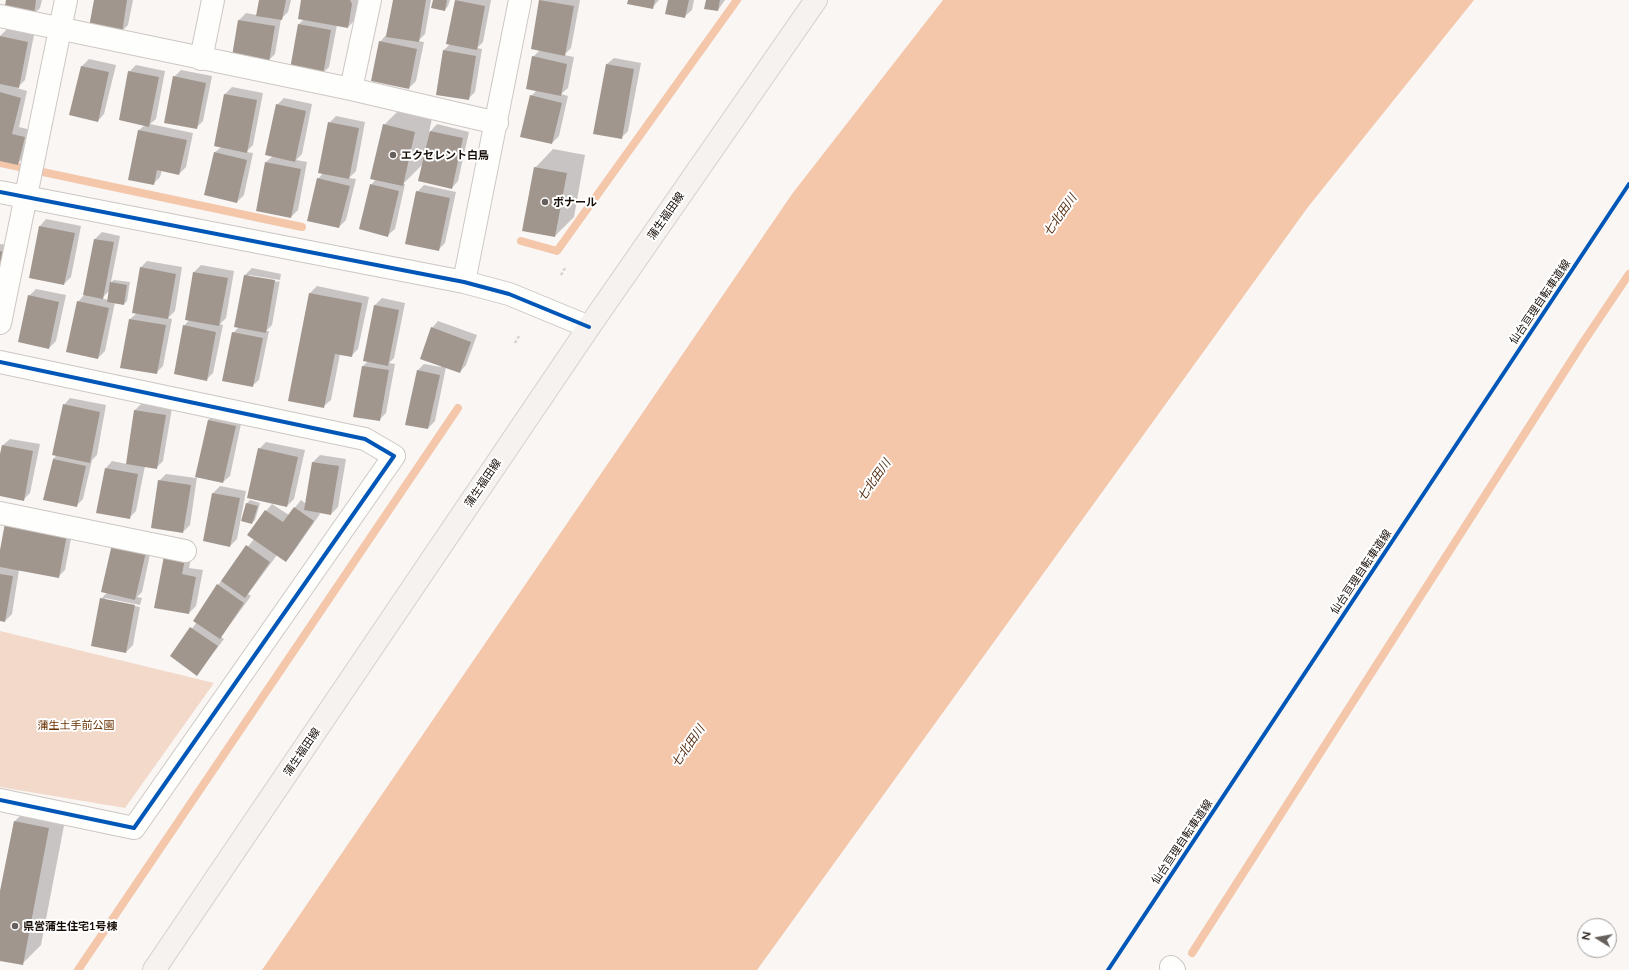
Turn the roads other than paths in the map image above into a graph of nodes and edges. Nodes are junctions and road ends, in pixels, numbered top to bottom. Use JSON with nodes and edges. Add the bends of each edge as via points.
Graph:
{"nodes":[{"id":1,"x":66,"y":0,"type":"edge"},
{"id":2,"x":214,"y":0,"type":"edge"},
{"id":3,"x":370,"y":0,"type":"edge"},
{"id":4,"x":520,"y":0,"type":"edge"},
{"id":5,"x":816,"y":0,"type":"edge"},
{"id":6,"x":0,"y":16,"type":"edge"},
{"id":7,"x":60,"y":28,"type":"junction"},
{"id":8,"x":201,"y":59,"type":"junction"},
{"id":9,"x":351,"y":89,"type":"junction"},
{"id":10,"x":497,"y":123,"type":"junction"},
{"id":11,"x":28,"y":189,"type":"junction"},
{"id":12,"x":0,"y":192,"type":"edge"},
{"id":13,"x":464,"y":282,"type":"junction"},
{"id":14,"x":0,"y":323,"type":"edge"},
{"id":15,"x":589,"y":327,"type":"junction"},
{"id":16,"x":0,"y":362,"type":"edge"},
{"id":17,"x":0,"y":513,"type":"edge"},
{"id":18,"x":185,"y":550,"type":"dead end"},
{"id":19,"x":0,"y":800,"type":"edge"},
{"id":20,"x":154,"y":970,"type":"edge"}],
"edges":[{"from":1,"to":7,"type":"street"},
{"from":2,"to":8,"type":"street"},
{"from":3,"to":9,"type":"street"},
{"from":4,"to":10,"type":"street"},
{"from":5,"to":15,"type":"main road","name":"蒲生福田線"},
{"from":6,"to":7,"type":"street"},
{"from":7,"to":8,"type":"street"},
{"from":7,"to":11,"type":"street"},
{"from":8,"to":9,"type":"street"},
{"from":9,"to":10,"type":"street"},
{"from":10,"to":13,"type":"street"},
{"from":11,"to":12,"type":"street"},
{"from":11,"to":13,"type":"street"},
{"from":11,"to":14,"type":"street"},
{"from":13,"to":15,"type":"street","via":[[509,294]]},
{"from":15,"to":20,"type":"main road","name":"蒲生福田線"},
{"from":16,"to":19,"type":"street","via":[[365,439],[394,456],[134,828]]},
{"from":17,"to":18,"type":"street"}]}
